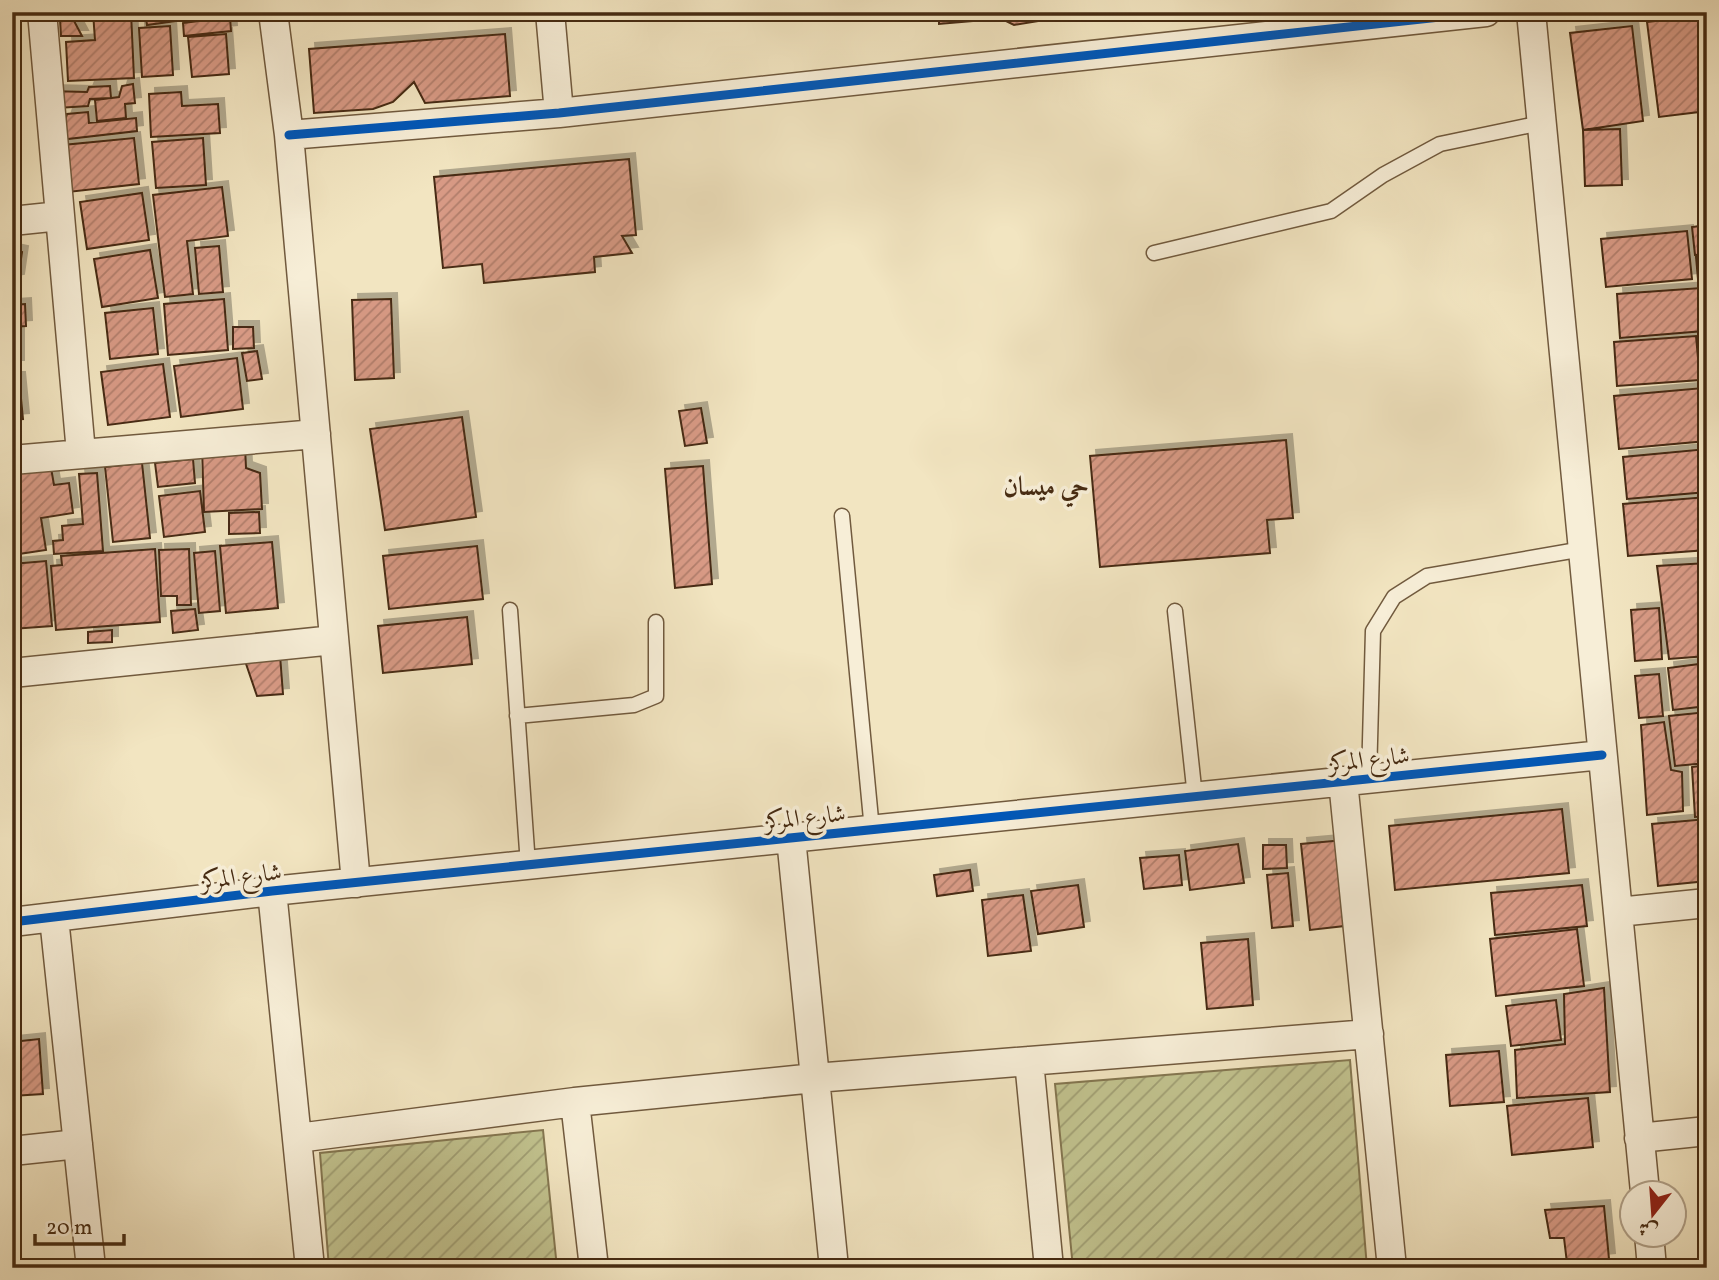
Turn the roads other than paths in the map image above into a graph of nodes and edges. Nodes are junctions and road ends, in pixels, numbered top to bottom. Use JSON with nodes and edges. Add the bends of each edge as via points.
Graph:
{"nodes":[{"id":1,"x":42,"y":12,"type":"edge"},
{"id":2,"x":273,"y":12,"type":"edge"},
{"id":3,"x":550,"y":12,"type":"edge"},
{"id":4,"x":1486,"y":12,"type":"edge"},
{"id":5,"x":1531,"y":12,"type":"edge"},
{"id":6,"x":559,"y":113,"type":"junction"},
{"id":7,"x":1541,"y":123,"type":"junction"},
{"id":8,"x":289,"y":135,"type":"junction"},
{"id":9,"x":60,"y":216,"type":"junction"},
{"id":10,"x":12,"y":221,"type":"edge"},
{"id":11,"x":1154,"y":253,"type":"dead end"},
{"id":12,"x":316,"y":434,"type":"junction"},
{"id":13,"x":81,"y":453,"type":"junction"},
{"id":14,"x":12,"y":460,"type":"edge"},
{"id":15,"x":842,"y":516,"type":"dead end"},
{"id":16,"x":1583,"y":550,"type":"junction"},
{"id":17,"x":510,"y":610,"type":"dead end"},
{"id":18,"x":1175,"y":611,"type":"dead end"},
{"id":19,"x":656,"y":622,"type":"dead end"},
{"id":20,"x":334,"y":640,"type":"junction"},
{"id":21,"x":12,"y":673,"type":"edge"},
{"id":22,"x":517,"y":716,"type":"junction"},
{"id":23,"x":1602,"y":755,"type":"junction"},
{"id":24,"x":1356,"y":780,"type":"junction"},
{"id":25,"x":1195,"y":797,"type":"junction"},
{"id":26,"x":872,"y":830,"type":"junction"},
{"id":27,"x":791,"y":838,"type":"junction"},
{"id":28,"x":528,"y":865,"type":"junction"},
{"id":29,"x":356,"y":883,"type":"junction"},
{"id":30,"x":272,"y":891,"type":"junction"},
{"id":31,"x":1707,"y":903,"type":"edge"},
{"id":32,"x":1618,"y":912,"type":"junction"},
{"id":33,"x":54,"y":918,"type":"junction"},
{"id":34,"x":12,"y":922,"type":"edge"},
{"id":35,"x":1369,"y":1034,"type":"junction"},
{"id":36,"x":1029,"y":1061,"type":"junction"},
{"id":37,"x":815,"y":1078,"type":"junction"},
{"id":38,"x":575,"y":1102,"type":"junction"},
{"id":39,"x":1707,"y":1131,"type":"edge"},
{"id":40,"x":298,"y":1138,"type":"junction"},
{"id":41,"x":1639,"y":1138,"type":"junction"},
{"id":42,"x":78,"y":1144,"type":"junction"},
{"id":43,"x":12,"y":1151,"type":"edge"},
{"id":44,"x":1643,"y":1178,"type":"edge"},
{"id":45,"x":1650,"y":1248,"type":"edge"},
{"id":46,"x":91,"y":1268,"type":"edge"},
{"id":47,"x":310,"y":1268,"type":"edge"},
{"id":48,"x":594,"y":1268,"type":"edge"},
{"id":49,"x":834,"y":1268,"type":"edge"},
{"id":50,"x":1048,"y":1268,"type":"edge"},
{"id":51,"x":1392,"y":1268,"type":"edge"},
{"id":52,"x":1652,"y":1268,"type":"edge"}],
"edges":[{"from":1,"to":9,"type":"street"},
{"from":2,"to":8,"type":"street"},
{"from":3,"to":6,"type":"street"},
{"from":4,"to":6,"type":"street"},
{"from":5,"to":7,"type":"street"},
{"from":6,"to":8,"type":"street"},
{"from":7,"to":11,"type":"lane","via":[[1440,144],[1331,211]]},
{"from":7,"to":16,"type":"street"},
{"from":8,"to":12,"type":"street"},
{"from":9,"to":10,"type":"street"},
{"from":9,"to":13,"type":"street"},
{"from":12,"to":13,"type":"street"},
{"from":12,"to":20,"type":"street"},
{"from":13,"to":14,"type":"street"},
{"from":15,"to":26,"type":"lane"},
{"from":16,"to":23,"type":"street"},
{"from":16,"to":24,"type":"lane","via":[[1427,576],[1394,597],[1373,631]]},
{"from":17,"to":22,"type":"lane"},
{"from":18,"to":25,"type":"lane"},
{"from":19,"to":22,"type":"lane","via":[[656,696],[634,705]]},
{"from":20,"to":21,"type":"street"},
{"from":20,"to":29,"type":"street"},
{"from":22,"to":28,"type":"lane"},
{"from":23,"to":24,"type":"street","name":"شارع المركز"},
{"from":23,"to":32,"type":"street"},
{"from":24,"to":25,"type":"street","name":"شارع المركز"},
{"from":24,"to":35,"type":"street"},
{"from":25,"to":26,"type":"street","name":"شارع المركز"},
{"from":26,"to":27,"type":"street","name":"شارع المركز"},
{"from":27,"to":28,"type":"street","name":"شارع المركز"},
{"from":27,"to":37,"type":"street"},
{"from":28,"to":29,"type":"street","name":"شارع المركز"},
{"from":29,"to":30,"type":"street","name":"شارع المركز"},
{"from":30,"to":33,"type":"street","name":"شارع المركز"},
{"from":30,"to":40,"type":"street"},
{"from":31,"to":32,"type":"street"},
{"from":32,"to":41,"type":"street"},
{"from":33,"to":34,"type":"street","name":"شارع المركز"},
{"from":33,"to":42,"type":"street"},
{"from":35,"to":36,"type":"street"},
{"from":35,"to":51,"type":"street"},
{"from":36,"to":37,"type":"street"},
{"from":36,"to":50,"type":"street"},
{"from":37,"to":38,"type":"street"},
{"from":37,"to":49,"type":"street"},
{"from":38,"to":40,"type":"street"},
{"from":38,"to":48,"type":"street"},
{"from":39,"to":41,"type":"street"},
{"from":40,"to":47,"type":"street"},
{"from":41,"to":44,"type":"street"},
{"from":42,"to":43,"type":"street"},
{"from":42,"to":46,"type":"street"},
{"from":45,"to":52,"type":"street"}]}
